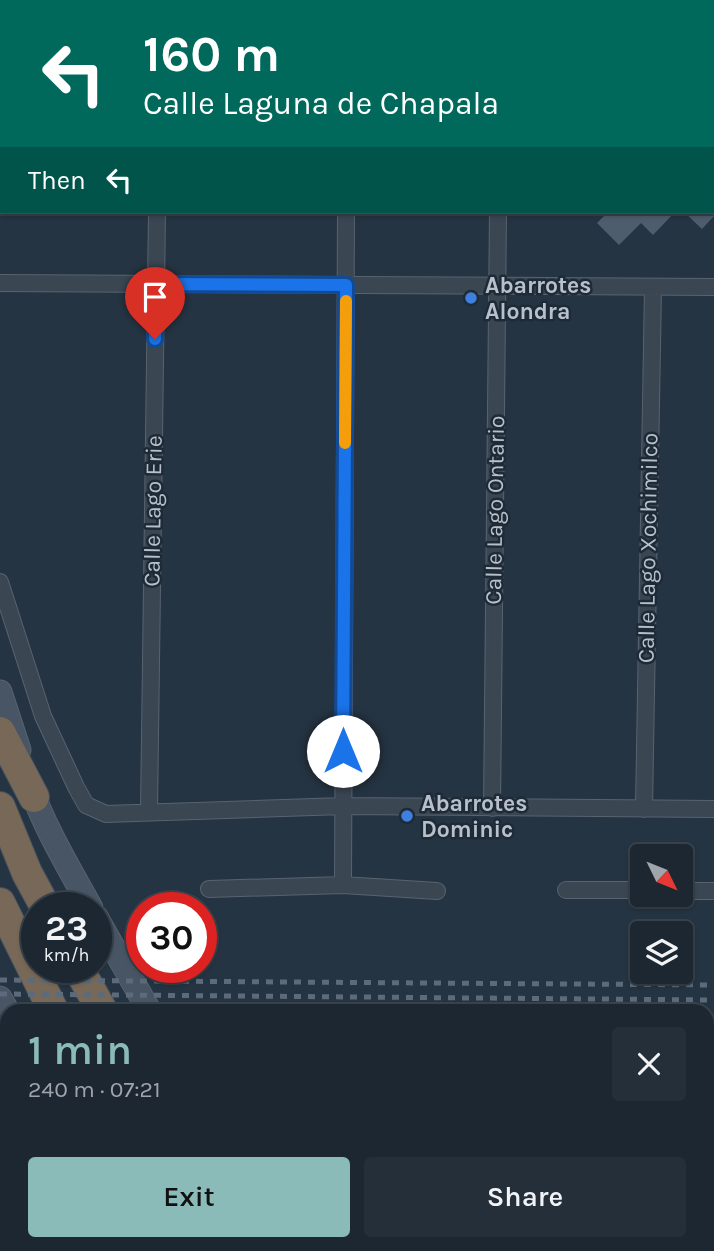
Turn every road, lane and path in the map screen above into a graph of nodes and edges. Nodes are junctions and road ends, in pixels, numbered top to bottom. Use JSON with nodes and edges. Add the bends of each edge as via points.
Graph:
{"nodes":[{"id":1,"x":157,"y":214,"type":"edge"},
{"id":2,"x":346,"y":214,"type":"edge"},
{"id":3,"x":498,"y":214,"type":"edge"},
{"id":4,"x":0,"y":283,"type":"edge"},
{"id":5,"x":156,"y":284,"type":"junction"},
{"id":6,"x":346,"y":285,"type":"junction"},
{"id":7,"x":497,"y":286,"type":"junction"},
{"id":8,"x":653,"y":287,"type":"junction"},
{"id":9,"x":714,"y":287,"type":"edge"},
{"id":10,"x":0,"y":582,"type":"edge"},
{"id":11,"x":0,"y":692,"type":"edge"},
{"id":12,"x":0,"y":732,"type":"edge"},
{"id":13,"x":34,"y":797,"type":"junction"},
{"id":14,"x":343,"y":806,"type":"junction"},
{"id":15,"x":0,"y":807,"type":"edge"},
{"id":16,"x":492,"y":808,"type":"junction"},
{"id":17,"x":644,"y":809,"type":"junction"},
{"id":18,"x":714,"y":809,"type":"edge"},
{"id":19,"x":149,"y":811,"type":"junction"},
{"id":20,"x":343,"y":885,"type":"junction"},
{"id":21,"x":209,"y":889,"type":"dead end"},
{"id":22,"x":566,"y":890,"type":"dead end"},
{"id":23,"x":630,"y":890,"type":"edge"},
{"id":24,"x":437,"y":891,"type":"dead end"},
{"id":25,"x":693,"y":891,"type":"edge"},
{"id":26,"x":714,"y":891,"type":"edge"},
{"id":27,"x":37,"y":892,"type":"edge"},
{"id":28,"x":82,"y":892,"type":"edge"},
{"id":29,"x":0,"y":903,"type":"edge"},
{"id":30,"x":112,"y":945,"type":"edge"},
{"id":31,"x":87,"y":983,"type":"edge"},
{"id":32,"x":50,"y":1004,"type":"edge"},
{"id":33,"x":98,"y":1004,"type":"edge"},
{"id":34,"x":145,"y":1004,"type":"edge"}],
"edges":[{"from":1,"to":5,"type":"street","name":"Calle Lago Erie"},
{"from":2,"to":6,"type":"street"},
{"from":3,"to":7,"type":"street","name":"Calle Lago Ontario"},
{"from":4,"to":5,"type":"street"},
{"from":5,"to":6,"type":"street"},
{"from":5,"to":19,"type":"street","name":"Calle Lago Erie"},
{"from":6,"to":7,"type":"street"},
{"from":6,"to":14,"type":"street"},
{"from":7,"to":8,"type":"street"},
{"from":7,"to":16,"type":"street","name":"Calle Lago Ontario"},
{"from":8,"to":9,"type":"street"},
{"from":8,"to":17,"type":"street","name":"Calle Lago Xochimilco"},
{"from":10,"to":19,"type":"street","via":[[43,716],[86,805],[106,814]]},
{"from":11,"to":13,"type":"main road"},
{"from":12,"to":13,"type":"highway"},
{"from":13,"to":28,"type":"main road"},
{"from":14,"to":16,"type":"street"},
{"from":14,"to":19,"type":"street"},
{"from":14,"to":20,"type":"street"},
{"from":15,"to":27,"type":"highway"},
{"from":16,"to":17,"type":"street"},
{"from":17,"to":18,"type":"street"},
{"from":20,"to":21,"type":"street"},
{"from":20,"to":24,"type":"street"},
{"from":22,"to":23,"type":"street"},
{"from":25,"to":26,"type":"street"},
{"from":29,"to":32,"type":"highway"},
{"from":30,"to":34,"type":"main road"},
{"from":31,"to":33,"type":"highway"}]}
